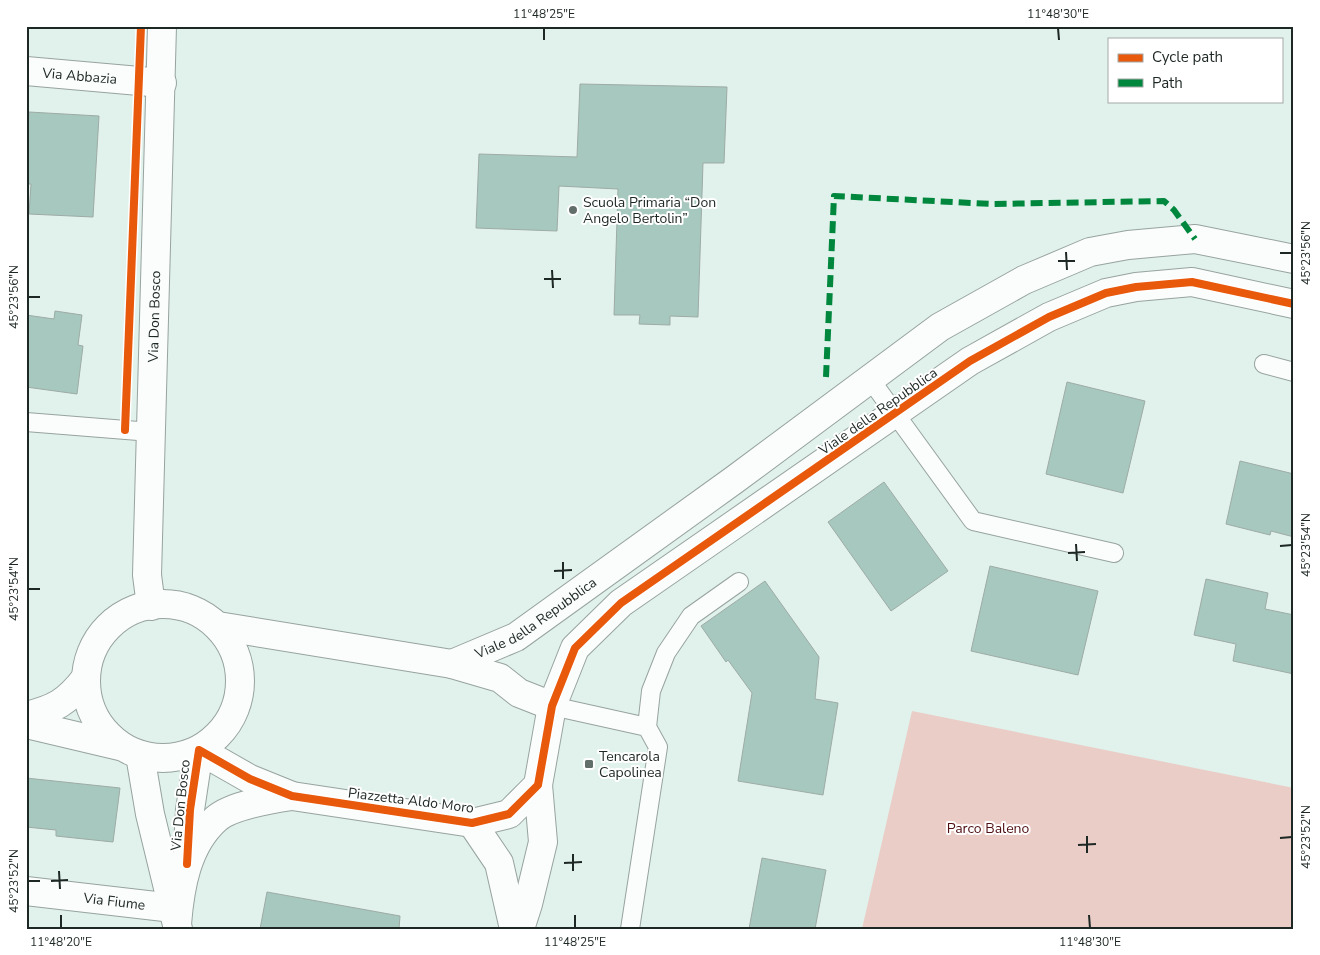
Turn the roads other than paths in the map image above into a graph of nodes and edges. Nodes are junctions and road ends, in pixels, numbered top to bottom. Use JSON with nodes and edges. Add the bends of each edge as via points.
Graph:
{"nodes":[{"id":1,"x":162,"y":26,"type":"edge"},
{"id":2,"x":26,"y":71,"type":"edge"},
{"id":3,"x":162,"y":83,"type":"junction"},
{"id":4,"x":1294,"y":259,"type":"edge"},
{"id":5,"x":1294,"y":304,"type":"edge"},
{"id":6,"x":1264,"y":364,"type":"dead end"},
{"id":7,"x":1294,"y":372,"type":"edge"},
{"id":8,"x":870,"y":379,"type":"junction"},
{"id":9,"x":895,"y":414,"type":"junction"},
{"id":10,"x":26,"y":422,"type":"edge"},
{"id":11,"x":150,"y":432,"type":"junction"},
{"id":12,"x":1114,"y":552,"type":"dead end"},
{"id":13,"x":739,"y":582,"type":"dead end"},
{"id":14,"x":151,"y":606,"type":"junction"},
{"id":15,"x":218,"y":626,"type":"junction"},
{"id":16,"x":452,"y":664,"type":"junction"},
{"id":17,"x":85,"y":679,"type":"junction"},
{"id":18,"x":552,"y":706,"type":"junction"},
{"id":19,"x":26,"y":716,"type":"edge"},
{"id":20,"x":26,"y":724,"type":"edge"},
{"id":21,"x":647,"y":727,"type":"junction"},
{"id":22,"x":129,"y":750,"type":"junction"},
{"id":23,"x":199,"y":750,"type":"junction"},
{"id":24,"x":538,"y":784,"type":"junction"},
{"id":25,"x":292,"y":796,"type":"junction"},
{"id":26,"x":472,"y":823,"type":"junction"},
{"id":27,"x":187,"y":864,"type":"junction"},
{"id":28,"x":26,"y":891,"type":"edge"},
{"id":29,"x":176,"y":920,"type":"edge"},
{"id":30,"x":514,"y":929,"type":"edge"},
{"id":31,"x":520,"y":929,"type":"edge"},
{"id":32,"x":630,"y":929,"type":"edge"}],
"edges":[{"from":1,"to":3,"type":"street","name":"Via Don Bosco"},
{"from":2,"to":3,"type":"street","name":"Via Abbazia"},
{"from":3,"to":11,"type":"street","name":"Via Don Bosco"},
{"from":4,"to":8,"type":"street","name":"Viale della Repubblica","via":[[1195,239],[1128,244],[1090,252],[1024,280],[940,327]]},
{"from":5,"to":9,"type":"street","name":"Viale della Repubblica","via":[[1192,282],[1106,293],[1049,317],[970,362]]},
{"from":6,"to":7,"type":"lane"},
{"from":8,"to":9,"type":"lane"},
{"from":8,"to":16,"type":"street","name":"Viale della Repubblica","via":[[516,636]]},
{"from":9,"to":12,"type":"lane","via":[[973,521]]},
{"from":9,"to":18,"type":"street","name":"Viale della Repubblica","via":[[621,603],[576,648]]},
{"from":10,"to":11,"type":"lane"},
{"from":11,"to":14,"type":"street","name":"Via Don Bosco","via":[[147,575]]},
{"from":13,"to":21,"type":"lane","via":[[691,616],[666,653],[651,691]]},
{"from":14,"to":15,"type":"street","name":"Via Don Bosco","via":[[170,604],[196,611]]},
{"from":14,"to":17,"type":"street","name":"Via Don Bosco","via":[[143,606],[118,618],[101,634],[90,655]]},
{"from":15,"to":16,"type":"street"},
{"from":15,"to":23,"type":"street","name":"Via Don Bosco","via":[[232,646],[240,669],[240,693],[232,716],[218,736]]},
{"from":16,"to":18,"type":"street","via":[[500,678],[518,693]]},
{"from":17,"to":19,"type":"street","via":[[71,697],[50,710]]},
{"from":17,"to":22,"type":"street","name":"Via Don Bosco","via":[[94,716]]},
{"from":18,"to":21,"type":"lane"},
{"from":18,"to":24,"type":"street"},
{"from":20,"to":22,"type":"street"},
{"from":21,"to":32,"type":"lane","via":[[658,747]]},
{"from":22,"to":23,"type":"street","name":"Via Don Bosco","via":[[169,758]]},
{"from":22,"to":29,"type":"street","name":"Via Don Bosco","via":[[150,814]]},
{"from":23,"to":25,"type":"street","name":"Piazzetta Aldo Moro","via":[[250,779]]},
{"from":23,"to":27,"type":"street","name":"Via Don Bosco","via":[[190,810]]},
{"from":24,"to":26,"type":"street","name":"Piazzetta Aldo Moro","via":[[509,814]]},
{"from":24,"to":31,"type":"street","via":[[543,842]]},
{"from":25,"to":26,"type":"street","name":"Piazzetta Aldo Moro"},
{"from":25,"to":27,"type":"street","via":[[258,801],[217,818]]},
{"from":26,"to":30,"type":"street","name":"Piazzetta Aldo Moro","via":[[499,863]]},
{"from":27,"to":29,"type":"street"},
{"from":28,"to":29,"type":"street","name":"Via Fiume"}]}
